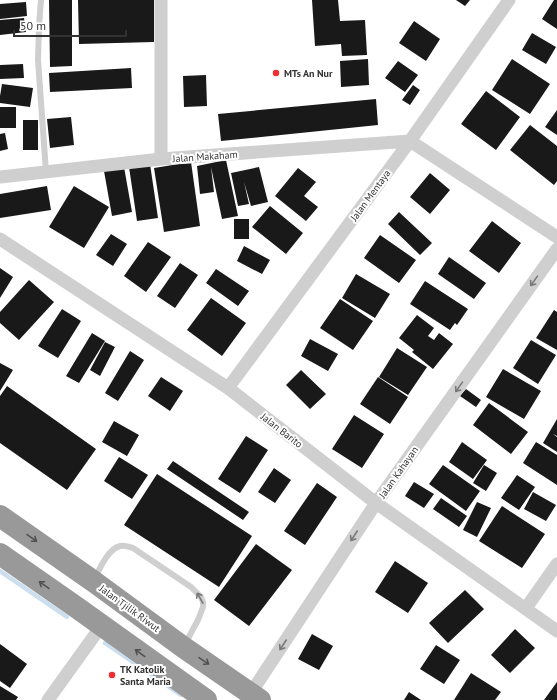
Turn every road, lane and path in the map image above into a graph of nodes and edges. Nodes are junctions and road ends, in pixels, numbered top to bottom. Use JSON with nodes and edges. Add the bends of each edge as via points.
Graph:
{"nodes":[{"id":1,"x":41,"y":0,"type":"edge"},
{"id":2,"x":161,"y":0,"type":"edge"},
{"id":3,"x":509,"y":0,"type":"edge"},
{"id":4,"x":410,"y":141,"type":"junction"},
{"id":5,"x":161,"y":159,"type":"junction"},
{"id":6,"x":46,"y":172,"type":"junction"},
{"id":7,"x":0,"y":177,"type":"edge"},
{"id":8,"x":557,"y":237,"type":"edge"},
{"id":9,"x":0,"y":239,"type":"edge"},
{"id":10,"x":557,"y":249,"type":"edge"},
{"id":11,"x":228,"y":388,"type":"junction"},
{"id":12,"x":376,"y":503,"type":"junction"},
{"id":13,"x":0,"y":516,"type":"edge"},
{"id":14,"x":0,"y":554,"type":"edge"},
{"id":15,"x":557,"y":564,"type":"edge"},
{"id":16,"x":93,"y":581,"type":"junction"},
{"id":17,"x":76,"y":607,"type":"junction"},
{"id":18,"x":526,"y":608,"type":"junction"},
{"id":19,"x":102,"y":626,"type":"junction"},
{"id":20,"x":557,"y":631,"type":"edge"},
{"id":21,"x":183,"y":647,"type":"junction"},
{"id":22,"x":252,"y":698,"type":"edge"},
{"id":23,"x":48,"y":700,"type":"edge"},
{"id":24,"x":206,"y":700,"type":"edge"}],
"edges":[{"from":1,"to":6,"type":"lane","via":[[38,60]]},
{"from":2,"to":5,"type":"street"},
{"from":3,"to":4,"type":"street","name":"Jalan Mentaya"},
{"from":4,"to":5,"type":"street","name":"Jalan Makaham"},
{"from":4,"to":8,"type":"street"},
{"from":4,"to":11,"type":"street","name":"Jalan Mentaya"},
{"from":5,"to":6,"type":"street","name":"Jalan Makaham"},
{"from":6,"to":7,"type":"street","name":"Jalan Makaham"},
{"from":9,"to":11,"type":"street","name":"Jalan Barito"},
{"from":10,"to":12,"type":"street","name":"Jalan Kahayan","one_way":true},
{"from":11,"to":12,"type":"street","name":"Jalan Barito"},
{"from":12,"to":18,"type":"street","name":"Jalan Barito"},
{"from":12,"to":22,"type":"street","name":"Jalan Kahayan","one_way":true},
{"from":13,"to":16,"type":"highway","name":"Jalan Tjilik Riwut","one_way":true},
{"from":17,"to":14,"type":"highway","one_way":true},
{"from":15,"to":18,"type":"street"},
{"from":16,"to":17,"type":"highway"},
{"from":16,"to":21,"type":"highway","name":"Jalan Tjilik Riwut"},
{"from":21,"to":16,"type":"lane","one_way":true,"via":[[203,607],[201,597],[191,587],[133,548],[126,546],[115,548],[109,554]]},
{"from":17,"to":19,"type":"highway"},
{"from":18,"to":20,"type":"street","name":"Jalan Barito"},
{"from":19,"to":23,"type":"street"},
{"from":24,"to":19,"type":"highway","one_way":true},
{"from":21,"to":22,"type":"highway","name":"Jalan Tjilik Riwut","one_way":true}]}
